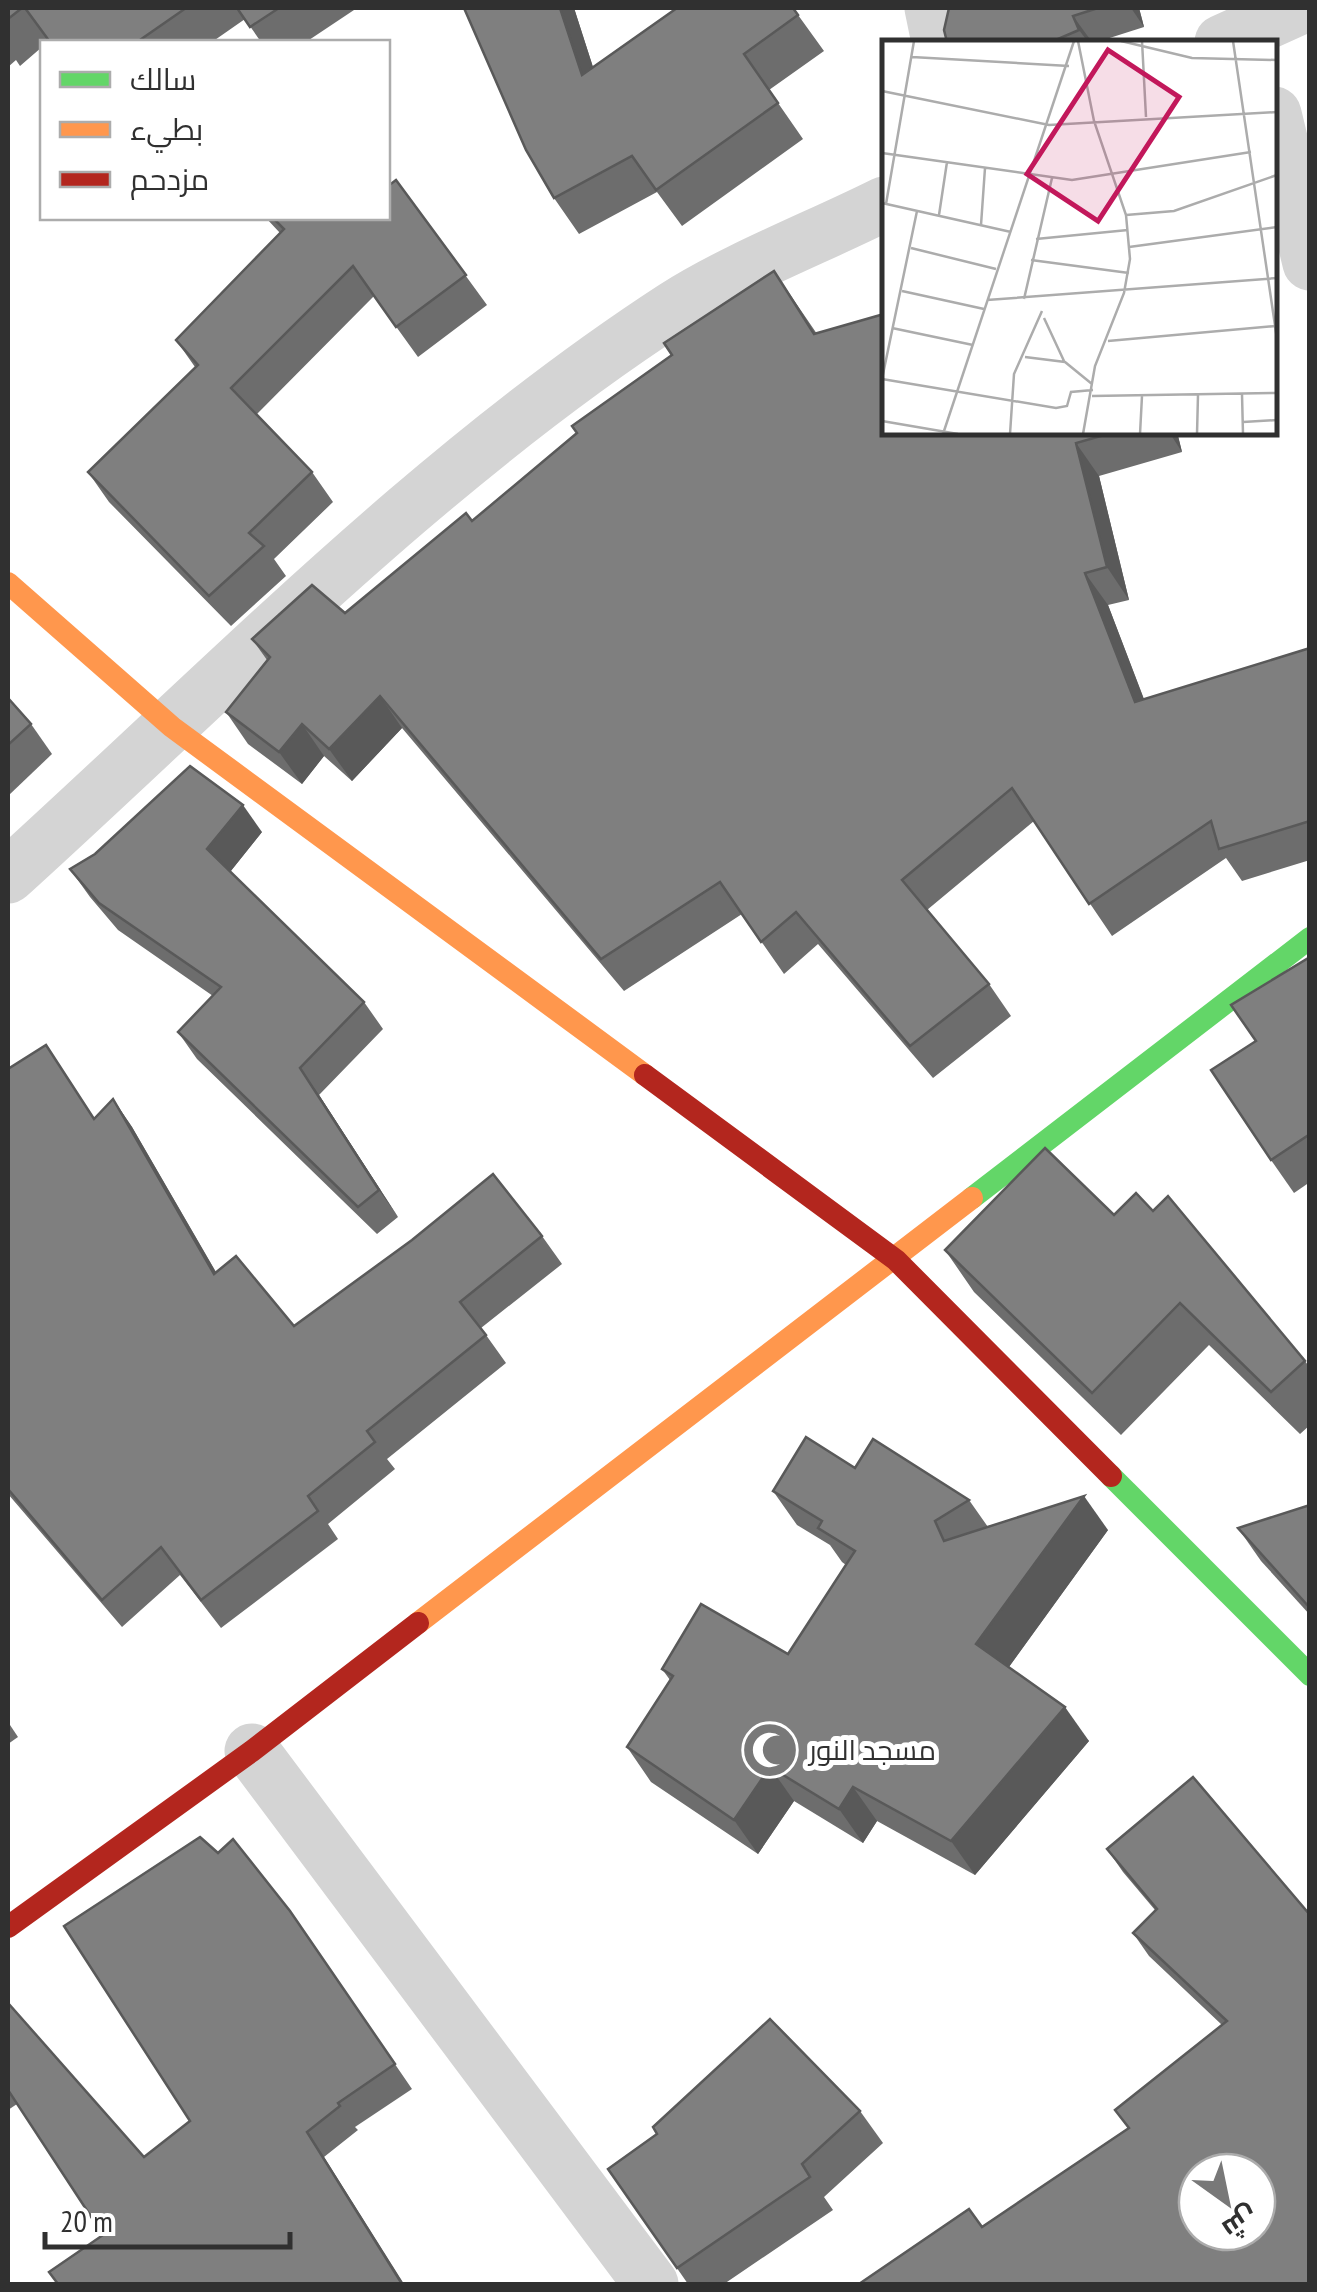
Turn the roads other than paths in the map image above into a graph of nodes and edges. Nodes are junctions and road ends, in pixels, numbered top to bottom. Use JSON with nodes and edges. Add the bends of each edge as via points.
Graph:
{"nodes":[{"id":1,"x":932,"y":8,"type":"edge"},
{"id":2,"x":939,"y":40,"type":"edge"},
{"id":3,"x":1277,"y":126,"type":"edge"},
{"id":4,"x":882,"y":205,"type":"edge"},
{"id":5,"x":1310,"y":262,"type":"edge"},
{"id":6,"x":8,"y":583,"type":"edge"},
{"id":7,"x":172,"y":726,"type":"junction"},
{"id":8,"x":8,"y":876,"type":"edge"},
{"id":9,"x":1310,"y":938,"type":"edge"},
{"id":10,"x":896,"y":1260,"type":"junction"},
{"id":11,"x":1310,"y":1675,"type":"edge"},
{"id":12,"x":252,"y":1751,"type":"junction"},
{"id":13,"x":8,"y":1927,"type":"edge"},
{"id":14,"x":651,"y":2284,"type":"edge"}],
"edges":[{"from":1,"to":2,"type":"street"},
{"from":3,"to":5,"type":"street"},
{"from":4,"to":7,"type":"street","via":[[678,306],[539,404],[395,520]]},
{"from":6,"to":7,"type":"street"},
{"from":7,"to":8,"type":"street"},
{"from":7,"to":10,"type":"street"},
{"from":9,"to":10,"type":"street"},
{"from":10,"to":11,"type":"street"},
{"from":10,"to":12,"type":"street"},
{"from":12,"to":13,"type":"street"},
{"from":12,"to":14,"type":"street"}]}
